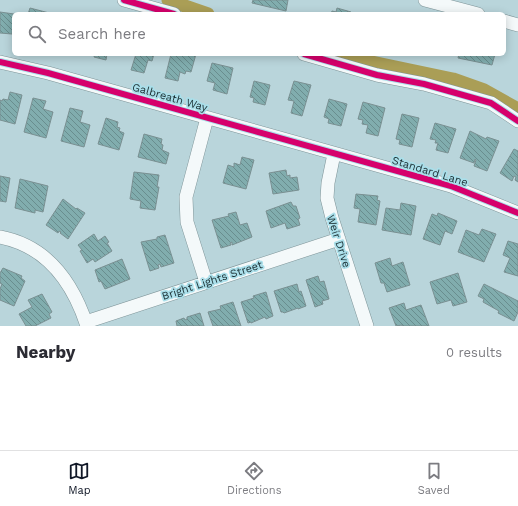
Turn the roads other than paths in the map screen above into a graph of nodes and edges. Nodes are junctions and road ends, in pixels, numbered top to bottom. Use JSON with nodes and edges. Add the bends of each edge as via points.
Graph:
{"nodes":[{"id":1,"x":124,"y":0,"type":"edge"},
{"id":2,"x":425,"y":0,"type":"edge"},
{"id":3,"x":167,"y":12,"type":"edge"},
{"id":4,"x":470,"y":12,"type":"edge"},
{"id":5,"x":506,"y":22,"type":"edge"},
{"id":6,"x":518,"y":25,"type":"edge"},
{"id":7,"x":311,"y":56,"type":"edge"},
{"id":8,"x":0,"y":62,"type":"edge"},
{"id":9,"x":207,"y":118,"type":"junction"},
{"id":10,"x":518,"y":121,"type":"edge"},
{"id":11,"x":334,"y":154,"type":"junction"},
{"id":12,"x":518,"y":213,"type":"edge"},
{"id":13,"x":0,"y":237,"type":"edge"},
{"id":14,"x":338,"y":239,"type":"junction"},
{"id":15,"x":206,"y":282,"type":"junction"},
{"id":16,"x":86,"y":324,"type":"edge"},
{"id":17,"x":367,"y":326,"type":"edge"}],
"edges":[{"from":1,"to":3,"type":"street"},
{"from":2,"to":4,"type":"street"},
{"from":5,"to":6,"type":"street"},
{"from":7,"to":10,"type":"street","via":[[491,103]]},
{"from":8,"to":9,"type":"street","name":"Galbreath Way"},
{"from":9,"to":11,"type":"street","name":"Galbreath Way"},
{"from":9,"to":15,"type":"street","via":[[186,197],[188,222]]},
{"from":11,"to":12,"type":"street","name":"Standard Lane","via":[[450,186]]},
{"from":11,"to":14,"type":"street","name":"Weir Drive","via":[[327,198]]},
{"from":13,"to":16,"type":"street","via":[[31,248],[57,269],[73,293]]},
{"from":14,"to":15,"type":"street","name":"Bright Lights Street"},
{"from":14,"to":17,"type":"street","name":"Weir Drive"},
{"from":15,"to":16,"type":"street","name":"Bright Lights Street"}]}
